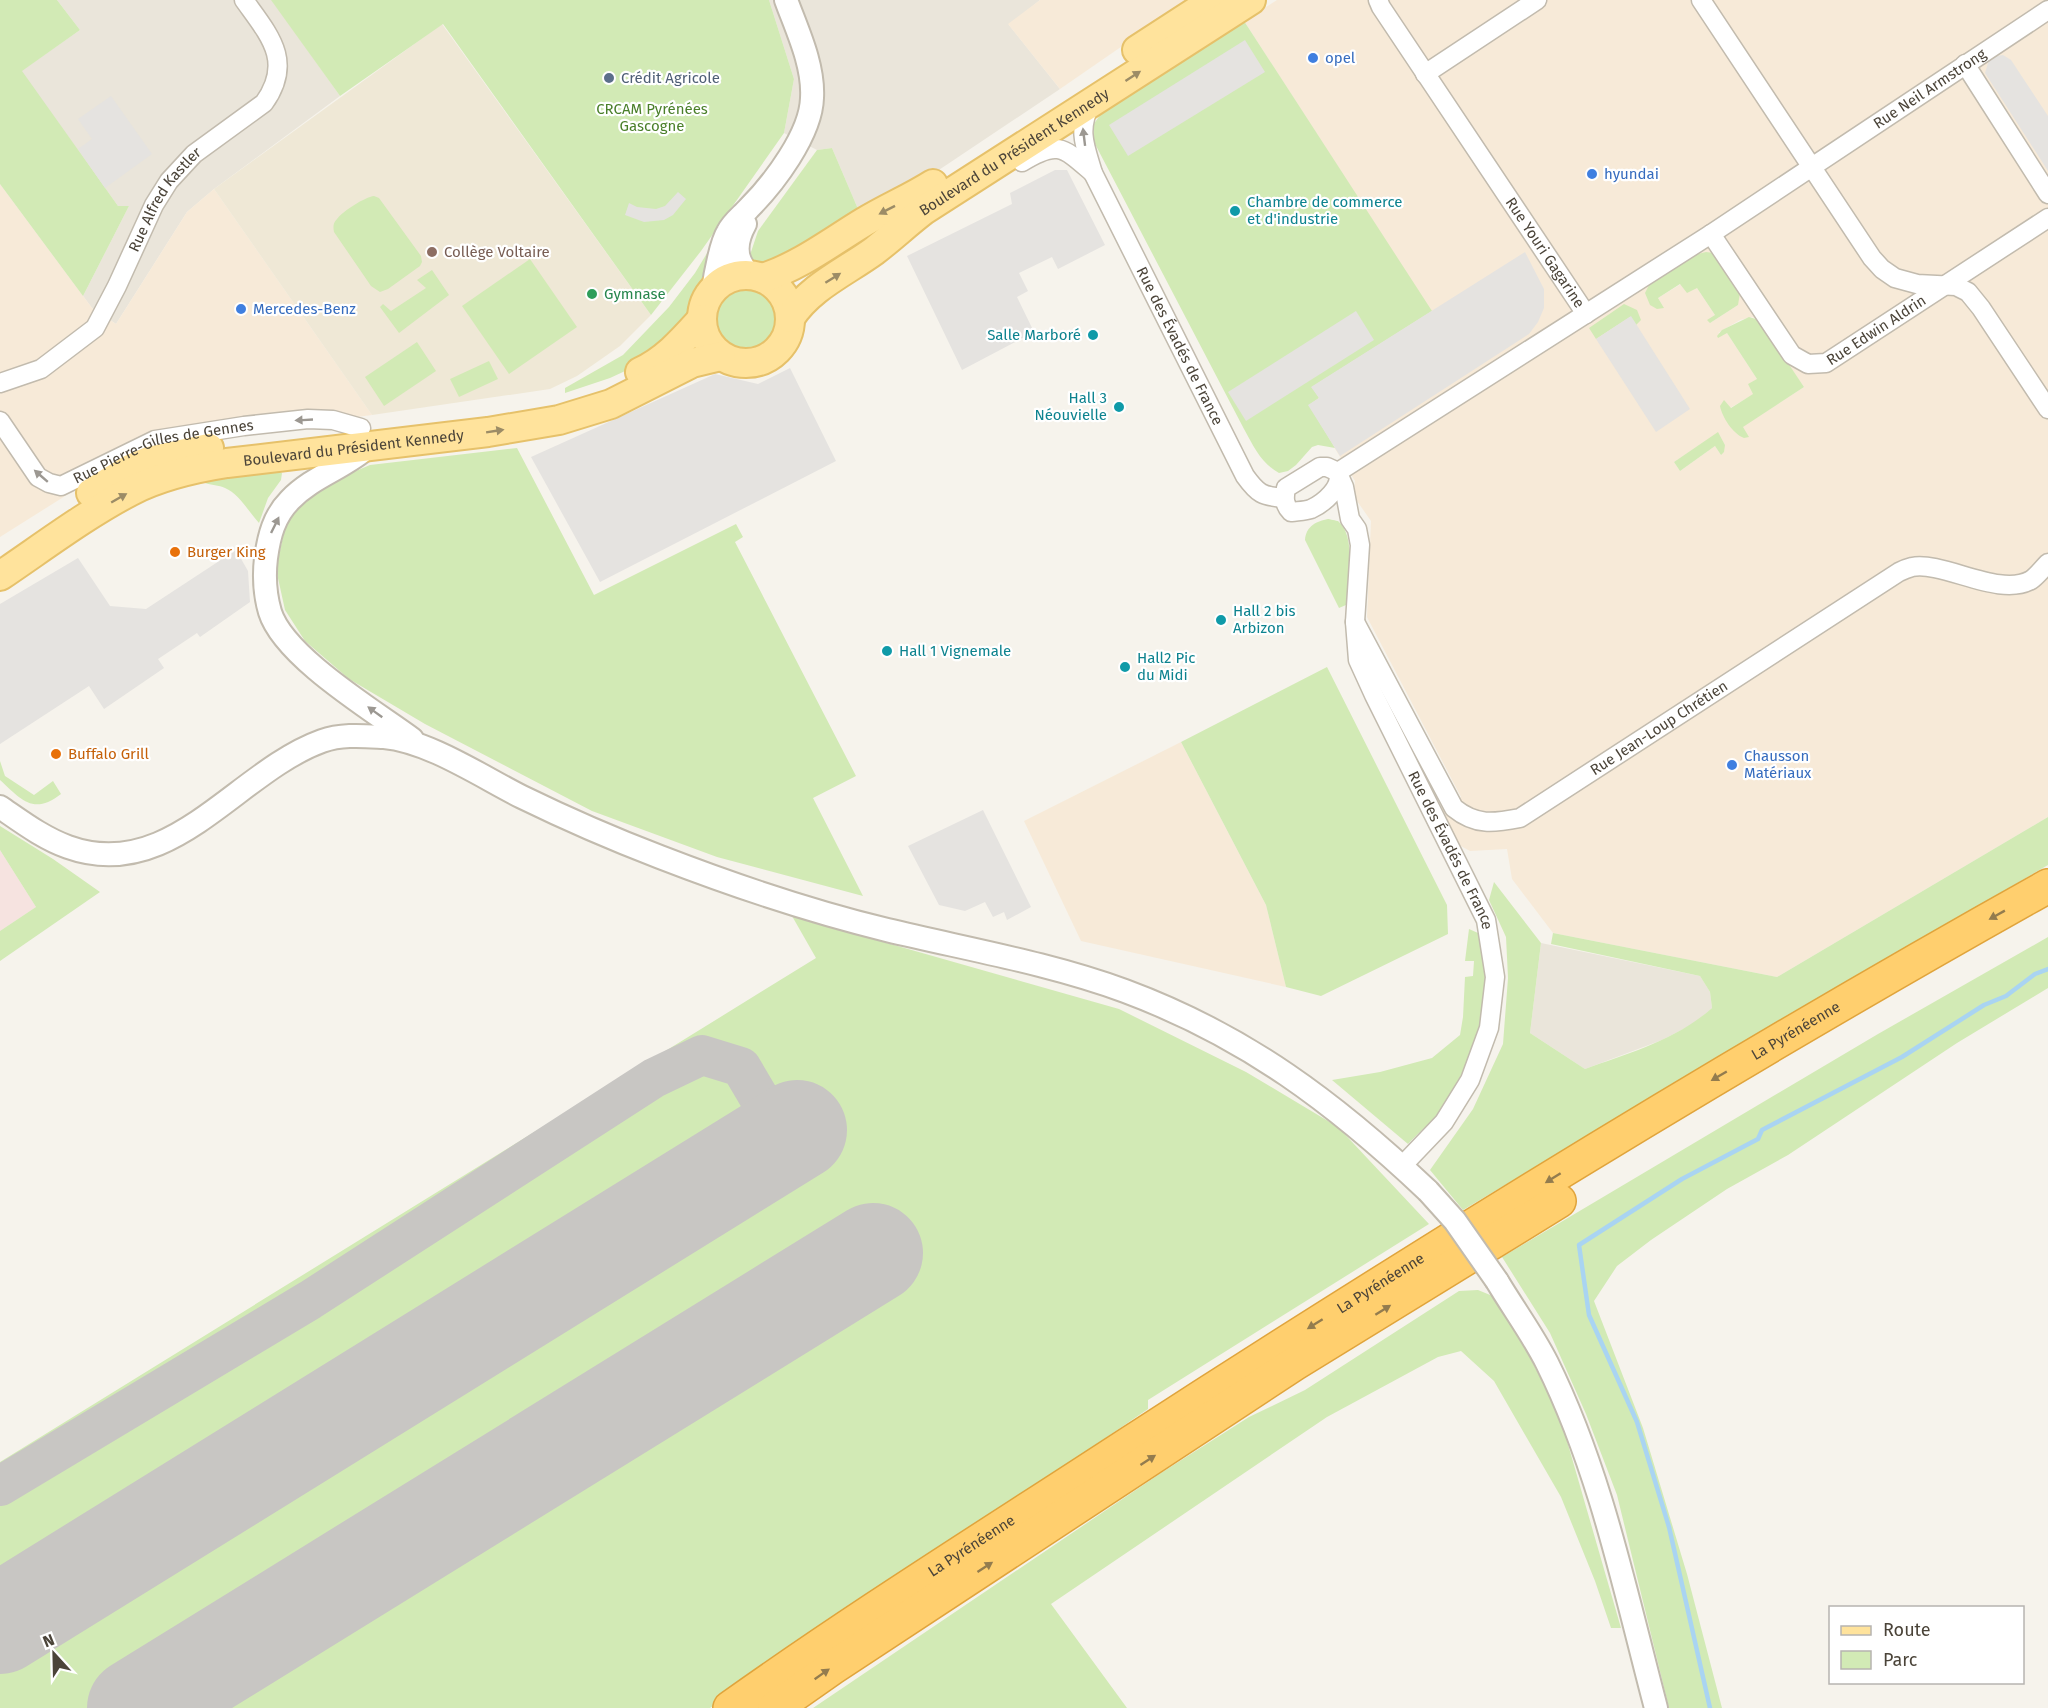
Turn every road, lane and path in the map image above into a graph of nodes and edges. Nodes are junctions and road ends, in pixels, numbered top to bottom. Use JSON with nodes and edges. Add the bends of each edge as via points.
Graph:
{"nodes":[{"id":1,"x":244,"y":0,"type":"edge"},
{"id":2,"x":786,"y":0,"type":"edge"},
{"id":3,"x":1214,"y":0,"type":"edge"},
{"id":4,"x":1251,"y":0,"type":"edge"},
{"id":5,"x":1537,"y":0,"type":"edge"},
{"id":6,"x":1701,"y":0,"type":"edge"},
{"id":7,"x":1376,"y":2,"type":"edge"},
{"id":8,"x":2048,"y":10,"type":"edge"},
{"id":9,"x":1965,"y":64,"type":"junction"},
{"id":10,"x":1425,"y":74,"type":"junction"},
{"id":11,"x":1092,"y":102,"type":"junction"},
{"id":12,"x":1811,"y":167,"type":"junction"},
{"id":13,"x":1093,"y":173,"type":"junction"},
{"id":14,"x":962,"y":186,"type":"junction"},
{"id":15,"x":2048,"y":194,"type":"edge"},
{"id":16,"x":750,"y":208,"type":"junction"},
{"id":17,"x":2048,"y":218,"type":"edge"},
{"id":18,"x":1711,"y":234,"type":"junction"},
{"id":19,"x":757,"y":276,"type":"junction"},
{"id":20,"x":1945,"y":285,"type":"junction"},
{"id":21,"x":713,"y":290,"type":"junction"},
{"id":22,"x":1586,"y":314,"type":"junction"},
{"id":23,"x":790,"y":318,"type":"junction"},
{"id":24,"x":702,"y":319,"type":"junction"},
{"id":25,"x":721,"y":356,"type":"junction"},
{"id":26,"x":0,"y":383,"type":"edge"},
{"id":27,"x":2048,"y":409,"type":"edge"},
{"id":28,"x":0,"y":421,"type":"edge"},
{"id":29,"x":365,"y":437,"type":"junction"},
{"id":30,"x":1339,"y":476,"type":"junction"},
{"id":31,"x":1284,"y":498,"type":"junction"},
{"id":32,"x":1314,"y":507,"type":"junction"},
{"id":33,"x":1350,"y":519,"type":"junction"},
{"id":34,"x":0,"y":554,"type":"edge"},
{"id":35,"x":2048,"y":563,"type":"edge"},
{"id":36,"x":0,"y":576,"type":"edge"},
{"id":37,"x":1355,"y":622,"type":"junction"},
{"id":38,"x":423,"y":747,"type":"junction"},
{"id":39,"x":0,"y":807,"type":"edge"},
{"id":40,"x":2048,"y":886,"type":"edge"},
{"id":41,"x":2048,"y":912,"type":"edge"},
{"id":42,"x":1402,"y":1166,"type":"junction"},
{"id":43,"x":730,"y":1708,"type":"edge"},
{"id":44,"x":775,"y":1708,"type":"edge"},
{"id":45,"x":1656,"y":1708,"type":"edge"}],
"edges":[{"from":1,"to":26,"type":"street","name":"Rue Alfred Kastler","via":[[272,39],[276,54],[278,72],[264,104],[194,154],[169,181],[94,328],[41,369]]},
{"from":2,"to":16,"type":"street","via":[[811,75],[811,113],[802,136]]},
{"from":3,"to":19,"type":"main road","name":"Boulevard du Président Kennedy","one_way":true,"via":[[914,196],[866,220],[790,268]]},
{"from":11,"to":4,"type":"main road","name":"Boulevard du Président Kennedy","one_way":true},
{"from":5,"to":10,"type":"street"},
{"from":6,"to":12,"type":"street"},
{"from":7,"to":10,"type":"street","name":"Rue Youri Gagarine"},
{"from":8,"to":9,"type":"street","name":"Rue Neil Armstrong"},
{"from":9,"to":12,"type":"street","name":"Rue Neil Armstrong"},
{"from":9,"to":15,"type":"street"},
{"from":10,"to":22,"type":"street","name":"Rue Youri Gagarine"},
{"from":13,"to":11,"type":"street","name":"Rue des Évadés de France","one_way":true,"via":[[1082,131]]},
{"from":11,"to":14,"type":"main road","name":"Boulevard du Président Kennedy"},
{"from":12,"to":18,"type":"street","name":"Rue Neil Armstrong"},
{"from":12,"to":20,"type":"street","via":[[1882,269],[1895,278],[1917,284]]},
{"from":13,"to":14,"type":"street","name":"Rue des Évadés de France","via":[[1071,154],[1050,148],[986,185]]},
{"from":13,"to":31,"type":"street","name":"Rue des Évadés de France","via":[[1245,476],[1256,491]]},
{"from":23,"to":14,"type":"main road","name":"Boulevard du Président Kennedy","one_way":true,"via":[[811,294]]},
{"from":16,"to":19,"type":"street","via":[[736,243],[742,265]]},
{"from":16,"to":21,"type":"street","via":[[724,238]]},
{"from":17,"to":20,"type":"street","name":"Rue Edwin Aldrin"},
{"from":18,"to":20,"type":"street","name":"Rue Edwin Aldrin","via":[[1792,356],[1808,364],[1826,363]]},
{"from":18,"to":22,"type":"street","name":"Rue Neil Armstrong"},
{"from":19,"to":21,"type":"main road","via":[[733,277]]},
{"from":19,"to":23,"type":"main road","via":[[780,290]]},
{"from":20,"to":27,"type":"street","via":[[1968,292]]},
{"from":21,"to":24,"type":"main road","via":[[704,305]]},
{"from":22,"to":30,"type":"street","name":"Rue Youri Gagarine"},
{"from":23,"to":25,"type":"main road","via":[[784,341],[763,360],[742,363]]},
{"from":24,"to":25,"type":"main road","via":[[704,334]]},
{"from":24,"to":29,"type":"main road","name":"Boulevard du Président Kennedy","via":[[654,365],[603,389],[555,402]]},
{"from":29,"to":25,"type":"main road","name":"Boulevard du Président Kennedy","one_way":true,"via":[[488,432],[559,420],[611,404],[692,363]]},
{"from":29,"to":28,"type":"street","name":"Rue Pierre-Gilles de Gennes","one_way":true,"via":[[333,420],[308,419],[154,440],[61,486],[38,477]]},
{"from":29,"to":34,"type":"main road","name":"Boulevard du Président Kennedy","via":[[218,447],[149,461],[104,484]]},
{"from":36,"to":29,"type":"main road","name":"Boulevard du Président Kennedy","one_way":true,"via":[[132,490],[168,476]]},
{"from":38,"to":29,"type":"street","one_way":true,"via":[[317,670],[294,649],[270,613],[264,571],[272,526],[289,501],[310,483],[354,459]]},
{"from":30,"to":31,"type":"street","via":[[1320,467],[1286,488]]},
{"from":30,"to":32,"type":"street","via":[[1337,488]]},
{"from":30,"to":33,"type":"street","name":"Rue des Évadés de France"},
{"from":31,"to":32,"type":"street","name":"Rue des Évadés de France","via":[[1292,512]]},
{"from":32,"to":33,"type":"street"},
{"from":33,"to":37,"type":"street","name":"Rue des Évadés de France","via":[[1360,545]]},
{"from":35,"to":37,"type":"street","name":"Rue Jean-Loup Chrétien","via":[[2031,580],[2015,584],[1994,584],[1929,568],[1913,567],[1899,572],[1520,818],[1496,822],[1474,820],[1454,808]]},
{"from":37,"to":42,"type":"street","name":"Rue des Évadés de France","via":[[1358,660],[1486,920],[1495,977],[1489,1028],[1470,1080],[1444,1122]]},
{"from":38,"to":39,"type":"street","via":[[391,737],[345,735],[324,740],[299,751],[166,842],[138,852],[71,849],[45,838]]},
{"from":38,"to":42,"type":"street","via":[[619,841],[741,887],[809,910],[1071,974],[1172,1011],[1293,1077]]},
{"from":40,"to":43,"type":"highway","name":"La Pyrénéenne","one_way":true,"via":[[1684,1096],[1283,1344],[807,1653]]},
{"from":44,"to":41,"type":"highway","name":"La Pyrénéenne","one_way":true,"via":[[1294,1364],[1696,1116]]},
{"from":42,"to":45,"type":"street","bridge":true,"via":[[1455,1221],[1547,1362],[1578,1432],[1604,1506]]}]}
